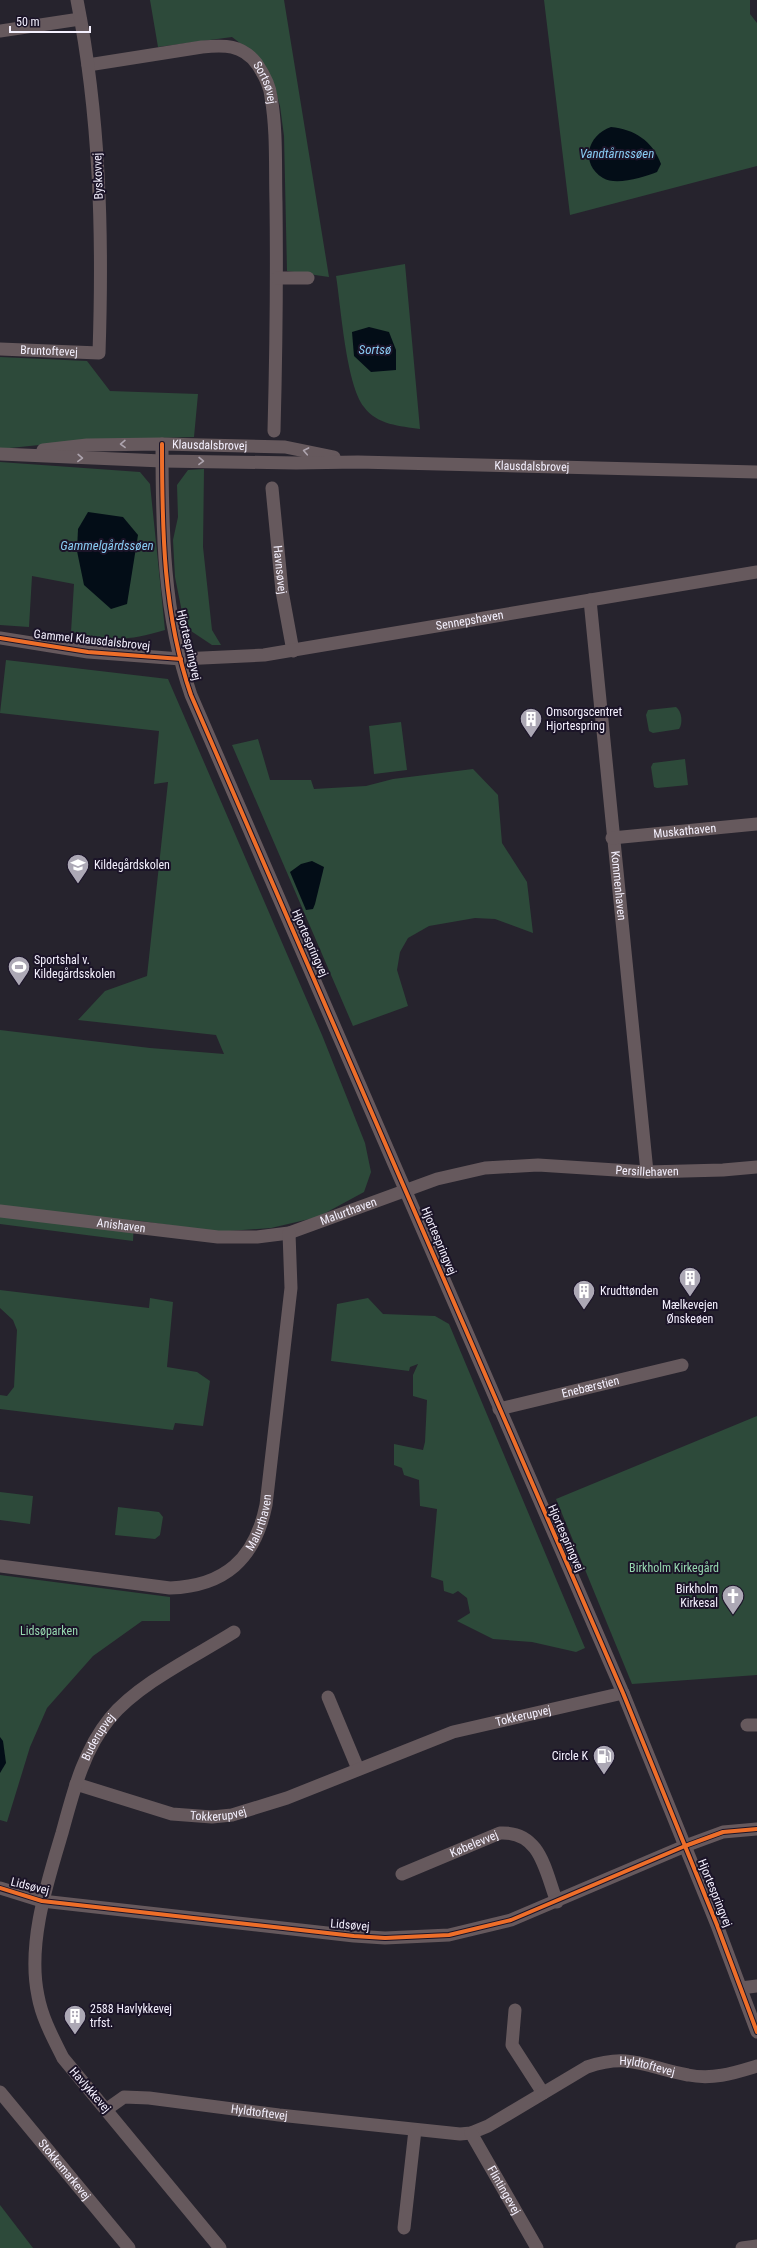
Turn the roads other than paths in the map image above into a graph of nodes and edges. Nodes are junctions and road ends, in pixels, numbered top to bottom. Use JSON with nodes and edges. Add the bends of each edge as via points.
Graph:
{"nodes":[{"id":1,"x":77,"y":0,"type":"edge"},
{"id":2,"x":80,"y":19,"type":"junction"},
{"id":3,"x":0,"y":32,"type":"edge"},
{"id":4,"x":88,"y":65,"type":"junction"},
{"id":5,"x":277,"y":278,"type":"junction"},
{"id":6,"x":308,"y":278,"type":"dead end"},
{"id":7,"x":0,"y":349,"type":"edge"},
{"id":8,"x":99,"y":353,"type":"joint"},
{"id":9,"x":274,"y":431,"type":"dead end"},
{"id":10,"x":162,"y":444,"type":"junction"},
{"id":11,"x":0,"y":454,"type":"edge"},
{"id":12,"x":13,"y":454,"type":"junction"},
{"id":13,"x":162,"y":461,"type":"junction"},
{"id":14,"x":358,"y":462,"type":"junction"},
{"id":15,"x":757,"y":464,"type":"edge"},
{"id":16,"x":657,"y":469,"type":"junction"},
{"id":17,"x":757,"y":472,"type":"edge"},
{"id":18,"x":272,"y":488,"type":"dead end"},
{"id":19,"x":757,"y":572,"type":"edge"},
{"id":20,"x":590,"y":600,"type":"junction"},
{"id":21,"x":0,"y":638,"type":"edge"},
{"id":22,"x":293,"y":651,"type":"junction"},
{"id":23,"x":181,"y":659,"type":"junction"},
{"id":24,"x":757,"y":824,"type":"edge"},
{"id":25,"x":612,"y":838,"type":"junction"},
{"id":26,"x":757,"y":1167,"type":"edge"},
{"id":27,"x":647,"y":1172,"type":"junction"},
{"id":28,"x":407,"y":1190,"type":"junction"},
{"id":29,"x":0,"y":1211,"type":"edge"},
{"id":30,"x":289,"y":1233,"type":"junction"},
{"id":31,"x":242,"y":1237,"type":"joint"},
{"id":32,"x":682,"y":1365,"type":"dead end"},
{"id":33,"x":499,"y":1409,"type":"junction"},
{"id":34,"x":0,"y":1566,"type":"edge"},
{"id":35,"x":234,"y":1632,"type":"dead end"},
{"id":36,"x":623,"y":1693,"type":"junction"},
{"id":37,"x":328,"y":1697,"type":"dead end"},
{"id":38,"x":358,"y":1769,"type":"junction"},
{"id":39,"x":76,"y":1784,"type":"junction"},
{"id":40,"x":757,"y":1829,"type":"edge"},
{"id":41,"x":685,"y":1846,"type":"junction"},
{"id":42,"x":402,"y":1874,"type":"dead end"},
{"id":43,"x":0,"y":1888,"type":"edge"},
{"id":44,"x":42,"y":1901,"type":"junction"},
{"id":45,"x":557,"y":1902,"type":"junction"},
{"id":46,"x":757,"y":1986,"type":"edge"},
{"id":47,"x":741,"y":1988,"type":"junction"},
{"id":48,"x":515,"y":2010,"type":"dead end"},
{"id":49,"x":757,"y":2032,"type":"edge"},
{"id":50,"x":757,"y":2066,"type":"edge"},
{"id":51,"x":0,"y":2092,"type":"edge"},
{"id":52,"x":542,"y":2093,"type":"junction"},
{"id":53,"x":107,"y":2109,"type":"junction"},
{"id":54,"x":415,"y":2130,"type":"junction"},
{"id":55,"x":472,"y":2133,"type":"junction"},
{"id":56,"x":404,"y":2228,"type":"dead end"},
{"id":57,"x":757,"y":2246,"type":"edge"},
{"id":58,"x":129,"y":2248,"type":"edge"},
{"id":59,"x":220,"y":2248,"type":"edge"},
{"id":60,"x":538,"y":2248,"type":"edge"},
{"id":61,"x":742,"y":2248,"type":"edge"}],
"edges":[{"from":1,"to":2,"type":"street","name":"Byskovvej"},
{"from":2,"to":3,"type":"street"},
{"from":2,"to":4,"type":"street","name":"Byskovvej"},
{"from":4,"to":5,"type":"street","name":"Sortsøvej","via":[[221,46],[242,49],[256,63],[271,96],[275,151]]},
{"from":4,"to":8,"type":"street","name":"Byskovvej","via":[[96,137],[100,242]]},
{"from":5,"to":6,"type":"street"},
{"from":5,"to":9,"type":"street","name":"Sortsøvej"},
{"from":7,"to":8,"type":"street","name":"Bruntoftevej"},
{"from":10,"to":12,"type":"street","name":"Klausdalsbrovej","one_way":true,"via":[[87,445]]},
{"from":10,"to":13,"type":"street","name":"Hjortespringvej"},
{"from":14,"to":10,"type":"street","name":"Klausdalsbrovej","one_way":true,"via":[[285,448]]},
{"from":11,"to":12,"type":"street","name":"Klausdalsbrovej"},
{"from":12,"to":13,"type":"street","name":"Klausdalsbrovej","one_way":true},
{"from":13,"to":14,"type":"street","name":"Klausdalsbrovej","one_way":true,"via":[[296,464]]},
{"from":13,"to":23,"type":"street","name":"Hjortespringvej","via":[[164,563],[173,630]]},
{"from":14,"to":16,"type":"street","name":"Klausdalsbrovej"},
{"from":15,"to":16,"type":"street","name":"Klausdalsbrovej"},
{"from":16,"to":17,"type":"street","name":"Klausdalsbrovej"},
{"from":18,"to":22,"type":"street","name":"Havnsøvej","via":[[282,591]]},
{"from":19,"to":20,"type":"street","name":"Sennepshaven"},
{"from":20,"to":22,"type":"street","name":"Sennepshaven"},
{"from":20,"to":25,"type":"street","name":"Kommenhaven"},
{"from":21,"to":23,"type":"street","name":"Gammel Klausdalsbrovej","via":[[88,652]]},
{"from":22,"to":23,"type":"street","name":"Sennepshaven"},
{"from":23,"to":28,"type":"street","name":"Hjortespringvej","via":[[191,695]]},
{"from":24,"to":25,"type":"street","name":"Muskathaven"},
{"from":25,"to":27,"type":"street","name":"Kommenhaven"},
{"from":26,"to":27,"type":"street","name":"Persillehaven"},
{"from":27,"to":28,"type":"street","name":"Persillehaven","via":[[538,1164],[485,1168],[437,1179]]},
{"from":28,"to":30,"type":"street","name":"Malurthaven"},
{"from":28,"to":33,"type":"street","name":"Hjortespringvej"},
{"from":29,"to":31,"type":"street","name":"Anishaven"},
{"from":30,"to":31,"type":"street","name":"Malurthaven"},
{"from":30,"to":34,"type":"street","name":"Malurthaven","via":[[291,1288],[266,1505],[262,1526],[245,1555],[219,1577],[187,1587],[170,1588]]},
{"from":32,"to":33,"type":"street","name":"Enebærstien"},
{"from":33,"to":36,"type":"street","name":"Hjortespringvej"},
{"from":35,"to":39,"type":"street","name":"Buderupvej","via":[[145,1687],[127,1701],[98,1735]]},
{"from":36,"to":38,"type":"street","name":"Tokkerupvej","via":[[453,1732]]},
{"from":36,"to":41,"type":"street","name":"Hjortespringvej"},
{"from":37,"to":38,"type":"street"},
{"from":38,"to":39,"type":"street","name":"Tokkerupvej","via":[[251,1810],[212,1817],[172,1814]]},
{"from":39,"to":44,"type":"street","name":"Buderupvej"},
{"from":40,"to":41,"type":"street","name":"Lidsøvej","via":[[723,1832]]},
{"from":41,"to":45,"type":"street","name":"Lidsøvej"},
{"from":41,"to":47,"type":"street","name":"Hjortespringvej"},
{"from":42,"to":45,"type":"street","name":"Købelevvej","via":[[500,1833],[511,1833],[521,1835],[537,1850]]},
{"from":43,"to":44,"type":"street","name":"Lidsøvej"},
{"from":44,"to":45,"type":"street","name":"Lidsøvej","via":[[386,1938],[449,1934],[481,1928],[511,1920]]},
{"from":44,"to":53,"type":"street","name":"Havlykkevej","via":[[36,1971],[38,1996],[48,2029],[63,2058]]},
{"from":46,"to":47,"type":"street"},
{"from":47,"to":49,"type":"street","name":"Hjortespringvej"},
{"from":48,"to":52,"type":"street","via":[[512,2045]]},
{"from":50,"to":52,"type":"street","name":"Hyldtoftevej","via":[[727,2075],[709,2077],[688,2075],[644,2062],[615,2060],[587,2067]]},
{"from":51,"to":58,"type":"street","name":"Stokkemarkevej"},
{"from":52,"to":55,"type":"street","name":"Hyldtoftevej"},
{"from":53,"to":54,"type":"street","name":"Hyldtoftevej","via":[[124,2097],[149,2098]]},
{"from":53,"to":59,"type":"street","name":"Havlykkevej"},
{"from":54,"to":55,"type":"street","name":"Hyldtoftevej","via":[[448,2134]]},
{"from":54,"to":56,"type":"street"},
{"from":55,"to":60,"type":"street","name":"Flintingevej"},
{"from":57,"to":61,"type":"street"}]}
